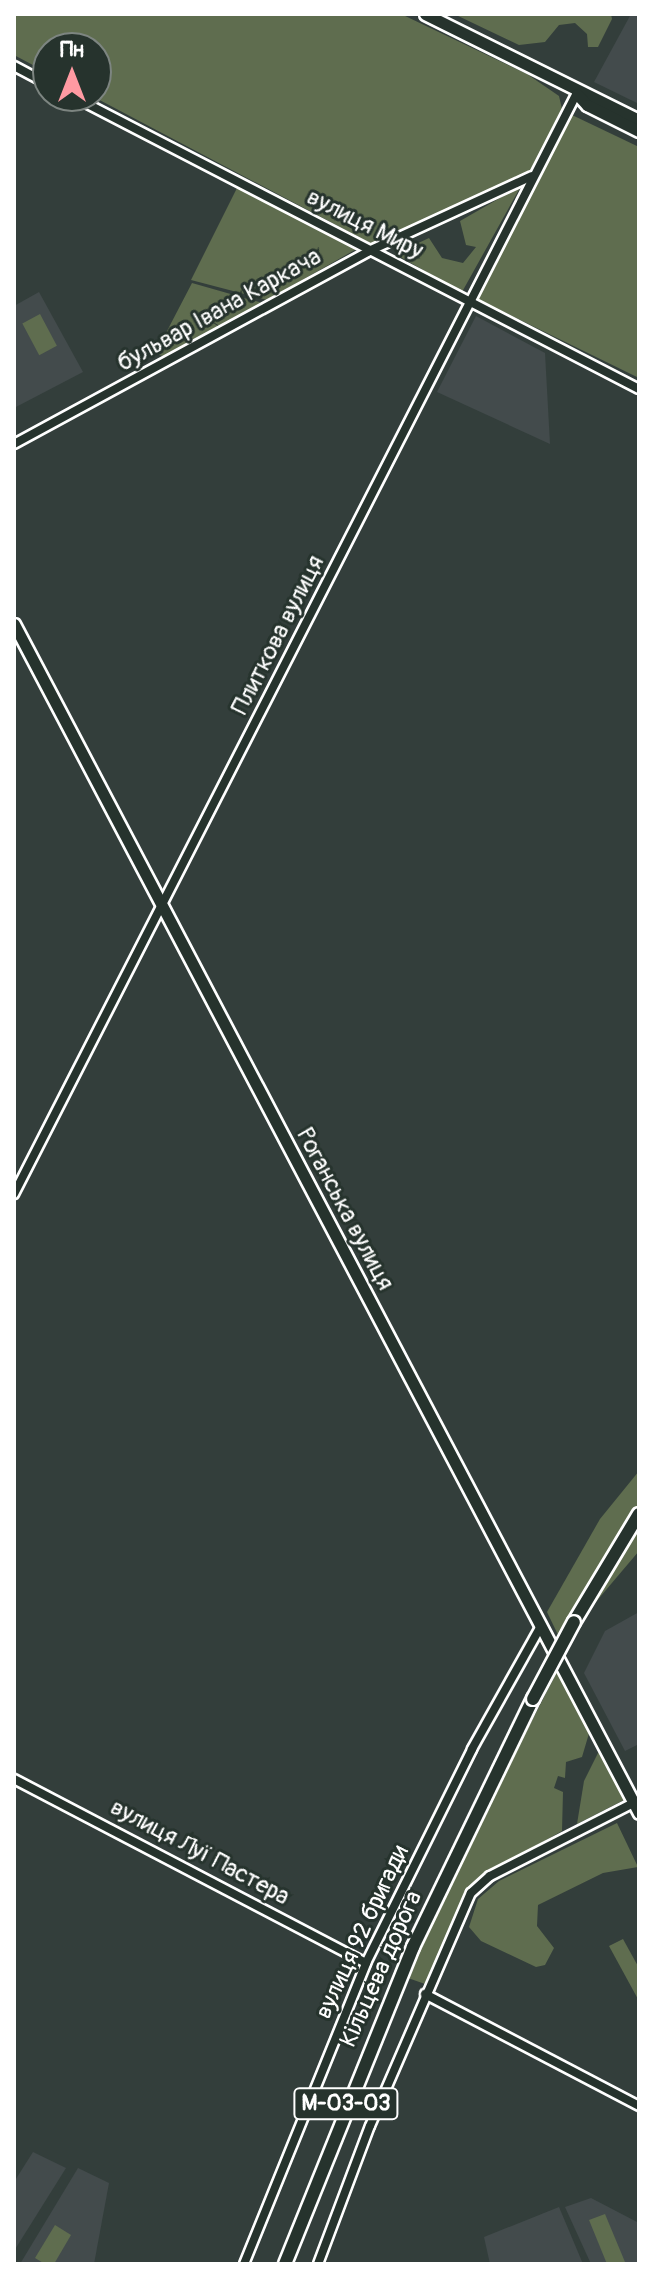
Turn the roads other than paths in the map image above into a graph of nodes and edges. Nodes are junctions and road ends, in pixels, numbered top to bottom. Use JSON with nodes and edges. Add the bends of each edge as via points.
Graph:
{"nodes":[{"id":1,"x":425,"y":14,"type":"edge"},
{"id":2,"x":14,"y":66,"type":"edge"},
{"id":3,"x":32,"y":76,"type":"edge"},
{"id":4,"x":577,"y":93,"type":"junction"},
{"id":5,"x":103,"y":112,"type":"edge"},
{"id":6,"x":639,"y":120,"type":"edge"},
{"id":7,"x":639,"y":131,"type":"edge"},
{"id":8,"x":532,"y":176,"type":"junction"},
{"id":9,"x":372,"y":249,"type":"junction"},
{"id":10,"x":471,"y":301,"type":"junction"},
{"id":11,"x":639,"y":389,"type":"edge"},
{"id":12,"x":14,"y":444,"type":"edge"},
{"id":13,"x":14,"y":624,"type":"edge"},
{"id":14,"x":161,"y":905,"type":"junction"},
{"id":15,"x":14,"y":1194,"type":"edge"},
{"id":16,"x":639,"y":1514,"type":"edge"},
{"id":17,"x":540,"y":1628,"type":"junction"},
{"id":18,"x":14,"y":1779,"type":"edge"},
{"id":19,"x":636,"y":1808,"type":"edge"},
{"id":20,"x":366,"y":1963,"type":"junction"},
{"id":21,"x":425,"y":1994,"type":"junction"},
{"id":22,"x":639,"y":2106,"type":"edge"},
{"id":23,"x":244,"y":2264,"type":"edge"},
{"id":24,"x":285,"y":2264,"type":"edge"},
{"id":25,"x":318,"y":2264,"type":"edge"}],
"edges":[{"from":1,"to":4,"type":"main road"},
{"from":2,"to":3,"type":"street"},
{"from":4,"to":6,"type":"main road"},
{"from":4,"to":7,"type":"main road","via":[[587,105]]},
{"from":4,"to":8,"type":"street","name":"Плиткова вулиця"},
{"from":5,"to":9,"type":"street","name":"вулиця Миру"},
{"from":8,"to":9,"type":"street","name":"бульвар Івана Каркача"},
{"from":8,"to":10,"type":"street","name":"Плиткова вулиця"},
{"from":9,"to":10,"type":"street","name":"вулиця Миру"},
{"from":9,"to":12,"type":"street","name":"бульвар Івана Каркача"},
{"from":10,"to":11,"type":"street","name":"вулиця Миру"},
{"from":10,"to":14,"type":"street","name":"Плиткова вулиця"},
{"from":13,"to":14,"type":"main road","name":"Роганська вулиця"},
{"from":14,"to":15,"type":"street","name":"Плиткова вулиця"},
{"from":14,"to":17,"type":"main road","name":"Роганська вулиця"},
{"from":16,"to":24,"type":"highway","name":"Кільцева дорога","number":"М-03-03","bridge":true,"via":[[533,1699],[413,1947]]},
{"from":17,"to":19,"type":"main road","name":"Роганська вулиця"},
{"from":17,"to":20,"type":"street","name":"вулиця 92 бригади","via":[[472,1749]]},
{"from":18,"to":20,"type":"street","name":"вулиця Луї Пастера"},
{"from":19,"to":21,"type":"street","via":[[480,1882]]},
{"from":20,"to":23,"type":"street","name":"вулиця 92 бригади"},
{"from":21,"to":22,"type":"street"},
{"from":21,"to":25,"type":"street"}]}
